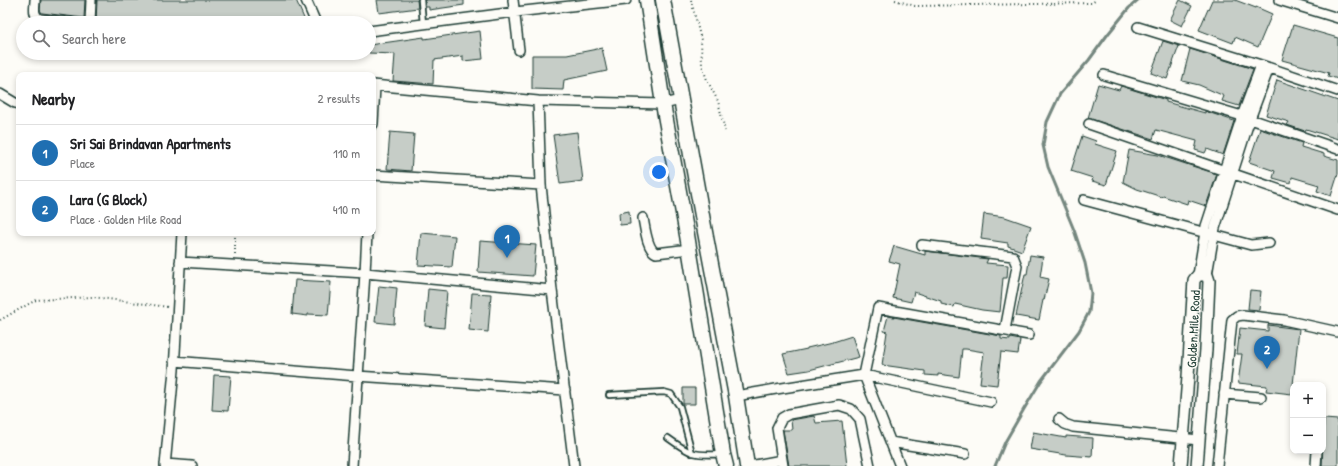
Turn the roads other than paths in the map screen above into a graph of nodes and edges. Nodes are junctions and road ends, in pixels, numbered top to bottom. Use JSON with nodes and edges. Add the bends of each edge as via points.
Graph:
{"nodes":[{"id":1,"x":35,"y":0,"type":"edge"},
{"id":2,"x":91,"y":0,"type":"edge"},
{"id":3,"x":306,"y":0,"type":"edge"},
{"id":4,"x":421,"y":0,"type":"edge"},
{"id":5,"x":513,"y":0,"type":"edge"},
{"id":6,"x":626,"y":0,"type":"edge"},
{"id":7,"x":646,"y":0,"type":"edge"},
{"id":8,"x":663,"y":0,"type":"edge"},
{"id":9,"x":1280,"y":0,"type":"edge"},
{"id":10,"x":515,"y":12,"type":"junction"},
{"id":11,"x":36,"y":16,"type":"edge"},
{"id":12,"x":90,"y":16,"type":"edge"},
{"id":13,"x":313,"y":16,"type":"edge"},
{"id":14,"x":1338,"y":18,"type":"edge"},
{"id":15,"x":423,"y":24,"type":"junction"},
{"id":16,"x":1138,"y":27,"type":"dead end"},
{"id":17,"x":376,"y":30,"type":"edge"},
{"id":18,"x":519,"y":50,"type":"dead end"},
{"id":19,"x":1265,"y":67,"type":"junction"},
{"id":20,"x":1104,"y":75,"type":"dead end"},
{"id":21,"x":376,"y":85,"type":"edge"},
{"id":22,"x":1338,"y":91,"type":"edge"},
{"id":23,"x":0,"y":94,"type":"edge"},
{"id":24,"x":538,"y":100,"type":"junction"},
{"id":25,"x":681,"y":100,"type":"junction"},
{"id":26,"x":16,"y":103,"type":"edge"},
{"id":27,"x":663,"y":104,"type":"junction"},
{"id":28,"x":1246,"y":118,"type":"junction"},
{"id":29,"x":1089,"y":124,"type":"dead end"},
{"id":30,"x":1338,"y":149,"type":"edge"},
{"id":31,"x":1228,"y":173,"type":"junction"},
{"id":32,"x":376,"y":175,"type":"edge"},
{"id":33,"x":541,"y":185,"type":"junction"},
{"id":34,"x":1084,"y":200,"type":"dead end"},
{"id":35,"x":1338,"y":210,"type":"edge"},
{"id":36,"x":643,"y":218,"type":"dead end"},
{"id":37,"x":1209,"y":233,"type":"junction"},
{"id":38,"x":182,"y":236,"type":"edge"},
{"id":39,"x":367,"y":236,"type":"edge"},
{"id":40,"x":1269,"y":243,"type":"dead end"},
{"id":41,"x":922,"y":245,"type":"dead end"},
{"id":42,"x":690,"y":249,"type":"junction"},
{"id":43,"x":180,"y":262,"type":"junction"},
{"id":44,"x":710,"y":263,"type":"junction"},
{"id":45,"x":692,"y":266,"type":"junction"},
{"id":46,"x":365,"y":273,"type":"junction"},
{"id":47,"x":1202,"y":275,"type":"junction"},
{"id":48,"x":552,"y":290,"type":"junction"},
{"id":49,"x":1005,"y":330,"type":"junction"},
{"id":50,"x":1338,"y":332,"type":"edge"},
{"id":51,"x":1030,"y":335,"type":"dead end"},
{"id":52,"x":1190,"y":349,"type":"junction"},
{"id":53,"x":1206,"y":350,"type":"junction"},
{"id":54,"x":174,"y":360,"type":"junction"},
{"id":55,"x":864,"y":375,"type":"junction"},
{"id":56,"x":358,"y":376,"type":"junction"},
{"id":57,"x":565,"y":390,"type":"junction"},
{"id":58,"x":1224,"y":394,"type":"junction"},
{"id":59,"x":609,"y":395,"type":"dead end"},
{"id":60,"x":736,"y":396,"type":"junction"},
{"id":61,"x":1261,"y":397,"type":"dead end"},
{"id":62,"x":992,"y":402,"type":"dead end"},
{"id":63,"x":1059,"y":419,"type":"dead end"},
{"id":64,"x":668,"y":438,"type":"dead end"},
{"id":65,"x":1183,"y":439,"type":"junction"},
{"id":66,"x":1199,"y":440,"type":"junction"},
{"id":67,"x":890,"y":442,"type":"junction"},
{"id":68,"x":692,"y":453,"type":"junction"},
{"id":69,"x":965,"y":454,"type":"dead end"},
{"id":70,"x":1317,"y":454,"type":"edge"},
{"id":71,"x":725,"y":460,"type":"edge"},
{"id":72,"x":783,"y":463,"type":"edge"},
{"id":73,"x":165,"y":465,"type":"edge"},
{"id":74,"x":192,"y":466,"type":"edge"},
{"id":75,"x":352,"y":466,"type":"edge"},
{"id":76,"x":574,"y":466,"type":"edge"},
{"id":77,"x":748,"y":466,"type":"edge"},
{"id":78,"x":870,"y":466,"type":"edge"},
{"id":79,"x":900,"y":466,"type":"edge"},
{"id":80,"x":1181,"y":466,"type":"edge"},
{"id":81,"x":1197,"y":466,"type":"edge"},
{"id":82,"x":1217,"y":466,"type":"edge"},
{"id":83,"x":1316,"y":466,"type":"edge"}],
"edges":[{"from":1,"to":11,"type":"street","via":[[34,13]]},
{"from":2,"to":12,"type":"street"},
{"from":3,"to":13,"type":"street"},
{"from":4,"to":15,"type":"lane"},
{"from":5,"to":10,"type":"street"},
{"from":6,"to":10,"type":"street"},
{"from":7,"to":27,"type":"main road"},
{"from":8,"to":25,"type":"main road"},
{"from":9,"to":14,"type":"street"},
{"from":10,"to":15,"type":"street"},
{"from":10,"to":18,"type":"street"},
{"from":15,"to":17,"type":"street"},
{"from":16,"to":19,"type":"street"},
{"from":19,"to":22,"type":"street"},
{"from":19,"to":28,"type":"street"},
{"from":20,"to":28,"type":"street"},
{"from":21,"to":24,"type":"street"},
{"from":23,"to":26,"type":"street"},
{"from":24,"to":27,"type":"street"},
{"from":24,"to":33,"type":"street"},
{"from":25,"to":27,"type":"street"},
{"from":25,"to":44,"type":"main road"},
{"from":27,"to":42,"type":"main road"},
{"from":28,"to":30,"type":"street"},
{"from":28,"to":31,"type":"street"},
{"from":29,"to":31,"type":"street"},
{"from":31,"to":35,"type":"street"},
{"from":31,"to":37,"type":"street"},
{"from":32,"to":33,"type":"street"},
{"from":33,"to":48,"type":"street"},
{"from":34,"to":37,"type":"street"},
{"from":36,"to":42,"type":"street","via":[[652,252]]},
{"from":37,"to":40,"type":"street","via":[[1251,245]]},
{"from":37,"to":47,"type":"street"},
{"from":38,"to":43,"type":"street"},
{"from":39,"to":46,"type":"street"},
{"from":41,"to":49,"type":"street","via":[[1013,256],[1016,266]]},
{"from":42,"to":45,"type":"main road"},
{"from":43,"to":46,"type":"street"},
{"from":43,"to":54,"type":"street"},
{"from":44,"to":45,"type":"main road"},
{"from":44,"to":60,"type":"main road"},
{"from":45,"to":71,"type":"main road"},
{"from":46,"to":48,"type":"street"},
{"from":46,"to":56,"type":"street"},
{"from":47,"to":52,"type":"street","name":"Golden Mile Road","via":[[1194,280]]},
{"from":47,"to":53,"type":"street","name":"Golden Mile Road","via":[[1209,281]]},
{"from":48,"to":57,"type":"street"},
{"from":49,"to":51,"type":"street"},
{"from":49,"to":55,"type":"street","via":[[878,308]]},
{"from":50,"to":58,"type":"street","via":[[1284,320],[1237,316],[1231,325]]},
{"from":52,"to":53,"type":"street"},
{"from":52,"to":65,"type":"street","name":"Golden Mile Road"},
{"from":53,"to":66,"type":"street","name":"Golden Mile Road"},
{"from":54,"to":56,"type":"street"},
{"from":54,"to":73,"type":"street"},
{"from":55,"to":60,"type":"street"},
{"from":55,"to":62,"type":"street"},
{"from":55,"to":67,"type":"street"},
{"from":56,"to":57,"type":"street"},
{"from":56,"to":75,"type":"street"},
{"from":57,"to":76,"type":"street"},
{"from":58,"to":61,"type":"street"},
{"from":58,"to":82,"type":"street"},
{"from":59,"to":68,"type":"lane","via":[[664,392],[671,394],[680,407]]},
{"from":60,"to":77,"type":"main road"},
{"from":63,"to":65,"type":"street","via":[[1073,427]]},
{"from":64,"to":68,"type":"lane"},
{"from":65,"to":66,"type":"street"},
{"from":65,"to":80,"type":"street","name":"Golden Mile Road"},
{"from":66,"to":81,"type":"street","name":"Golden Mile Road"},
{"from":67,"to":69,"type":"street"},
{"from":67,"to":79,"type":"street"},
{"from":68,"to":71,"type":"lane"},
{"from":70,"to":83,"type":"street"},
{"from":72,"to":77,"type":"street"},
{"from":72,"to":78,"type":"street","via":[[777,428],[782,418],[789,414],[839,405],[851,409],[860,419]]},
{"from":73,"to":74,"type":"street"}]}
